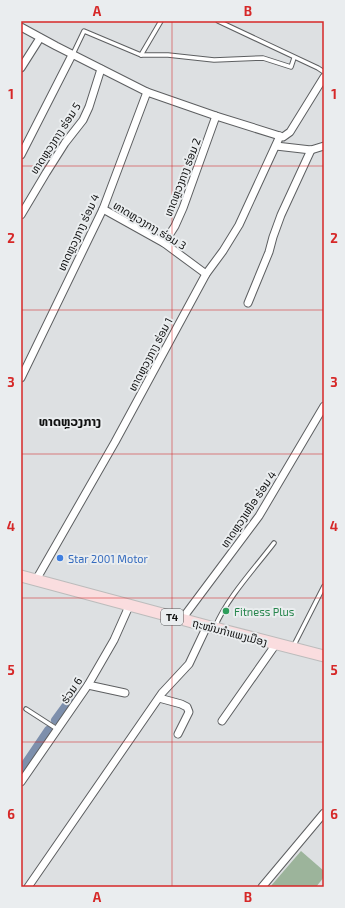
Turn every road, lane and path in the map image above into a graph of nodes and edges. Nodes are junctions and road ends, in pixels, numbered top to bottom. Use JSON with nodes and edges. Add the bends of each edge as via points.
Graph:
{"nodes":[{"id":1,"x":161,"y":21,"type":"edge"},
{"id":2,"x":218,"y":21,"type":"edge"},
{"id":3,"x":21,"y":27,"type":"edge"},
{"id":4,"x":40,"y":38,"type":"junction"},
{"id":5,"x":72,"y":55,"type":"junction"},
{"id":6,"x":141,"y":55,"type":"junction"},
{"id":7,"x":294,"y":58,"type":"junction"},
{"id":8,"x":21,"y":68,"type":"edge"},
{"id":9,"x":101,"y":69,"type":"junction"},
{"id":10,"x":324,"y":72,"type":"edge"},
{"id":11,"x":324,"y":77,"type":"edge"},
{"id":12,"x":147,"y":92,"type":"junction"},
{"id":13,"x":216,"y":116,"type":"junction"},
{"id":14,"x":280,"y":136,"type":"junction"},
{"id":15,"x":276,"y":146,"type":"junction"},
{"id":16,"x":324,"y":146,"type":"edge"},
{"id":17,"x":311,"y":150,"type":"junction"},
{"id":18,"x":21,"y":154,"type":"edge"},
{"id":19,"x":103,"y":209,"type":"junction"},
{"id":20,"x":21,"y":215,"type":"edge"},
{"id":21,"x":164,"y":243,"type":"junction"},
{"id":22,"x":206,"y":274,"type":"junction"},
{"id":23,"x":248,"y":303,"type":"dead end"},
{"id":24,"x":21,"y":378,"type":"edge"},
{"id":25,"x":324,"y":406,"type":"edge"},
{"id":26,"x":274,"y":543,"type":"dead end"},
{"id":27,"x":21,"y":576,"type":"edge"},
{"id":28,"x":36,"y":580,"type":"junction"},
{"id":29,"x":324,"y":586,"type":"edge"},
{"id":30,"x":130,"y":604,"type":"junction"},
{"id":31,"x":182,"y":619,"type":"junction"},
{"id":32,"x":211,"y":627,"type":"junction"},
{"id":33,"x":276,"y":644,"type":"junction"},
{"id":34,"x":292,"y":648,"type":"junction"},
{"id":35,"x":324,"y":656,"type":"edge"},
{"id":36,"x":88,"y":685,"type":"junction"},
{"id":37,"x":125,"y":693,"type":"dead end"},
{"id":38,"x":159,"y":698,"type":"junction"},
{"id":39,"x":26,"y":709,"type":"dead end"},
{"id":40,"x":222,"y":721,"type":"dead end"},
{"id":41,"x":57,"y":729,"type":"junction"},
{"id":42,"x":178,"y":734,"type":"dead end"},
{"id":43,"x":21,"y":782,"type":"edge"},
{"id":44,"x":324,"y":814,"type":"edge"},
{"id":45,"x":28,"y":887,"type":"edge"},
{"id":46,"x":262,"y":887,"type":"edge"}],
"edges":[{"from":1,"to":6,"type":"lane"},
{"from":2,"to":7,"type":"lane"},
{"from":3,"to":4,"type":"street"},
{"from":4,"to":5,"type":"street"},
{"from":4,"to":8,"type":"street"},
{"from":5,"to":6,"type":"lane","via":[[84,31]]},
{"from":5,"to":9,"type":"street"},
{"from":5,"to":18,"type":"street"},
{"from":6,"to":7,"type":"lane","via":[[214,60],[263,58],[291,67]]},
{"from":7,"to":10,"type":"lane"},
{"from":9,"to":12,"type":"street"},
{"from":9,"to":20,"type":"street","name":"ທາດຫຼວງກາງ ຮ່ອມ 5","via":[[83,120],[65,143]]},
{"from":11,"to":14,"type":"street","via":[[288,134]]},
{"from":12,"to":13,"type":"street"},
{"from":12,"to":19,"type":"street","name":"ທາດຫຼວງກາງ ຮ່ອມ 4"},
{"from":13,"to":14,"type":"street"},
{"from":13,"to":21,"type":"street","name":"ທາດຫຼວງກາງ ຮ່ອມ 2","via":[[183,208]]},
{"from":14,"to":15,"type":"street","name":"ທາດຫຼວງກາງ ຮ່ອມ 1"},
{"from":15,"to":17,"type":"street"},
{"from":15,"to":22,"type":"street","name":"ທາດຫຼວງກາງ ຮ່ອມ 1","via":[[238,225]]},
{"from":16,"to":17,"type":"street"},
{"from":17,"to":23,"type":"street","via":[[281,215]]},
{"from":19,"to":21,"type":"street","name":"ທາດຫຼວງກາງ ຮ່ອມ 3"},
{"from":19,"to":24,"type":"street","name":"ທາດຫຼວງກາງ ຮ່ອມ 4"},
{"from":21,"to":22,"type":"street","name":"ທາດຫຼວງກາງ ຮ່ອມ 3"},
{"from":22,"to":28,"type":"street","name":"ທາດຫຼວງກາງ ຮ່ອມ 1","via":[[115,442]]},
{"from":25,"to":31,"type":"street","name":"ທາດຫຼວງເໜືອ ຮ່ອມ 4","via":[[259,516]]},
{"from":26,"to":32,"type":"lane"},
{"from":27,"to":28,"type":"main road","name":"ຖະໜົນກຳແພງເມືອງ","number":"T4"},
{"from":28,"to":30,"type":"main road","name":"ຖະໜົນກຳແພງເມືອງ","number":"T4"},
{"from":29,"to":34,"type":"lane"},
{"from":30,"to":31,"type":"main road","name":"ຖະໜົນກຳແພງເມືອງ","number":"T4"},
{"from":30,"to":36,"type":"street","name":"ຮ່ວມ 6","via":[[114,640]]},
{"from":31,"to":32,"type":"main road","name":"ຖະໜົນກຳແພງເມືອງ","number":"T4"},
{"from":32,"to":33,"type":"main road","name":"ຖະໜົນກຳແພງເມືອງ","number":"T4"},
{"from":32,"to":38,"type":"street","via":[[189,664]]},
{"from":33,"to":34,"type":"main road","name":"ຖະໜົນກຳແພງເມືອງ","number":"T4"},
{"from":33,"to":40,"type":"street"},
{"from":34,"to":35,"type":"main road","name":"ຖະໜົນກຳແພງເມືອງ","number":"T4"},
{"from":36,"to":37,"type":"street"},
{"from":36,"to":41,"type":"street","name":"ຮ່ວມ 6"},
{"from":38,"to":42,"type":"street","via":[[187,707],[189,712]]},
{"from":38,"to":45,"type":"street"},
{"from":39,"to":41,"type":"lane"},
{"from":41,"to":43,"type":"street","name":"ຮ່ວມ 6"},
{"from":44,"to":46,"type":"street"}]}
